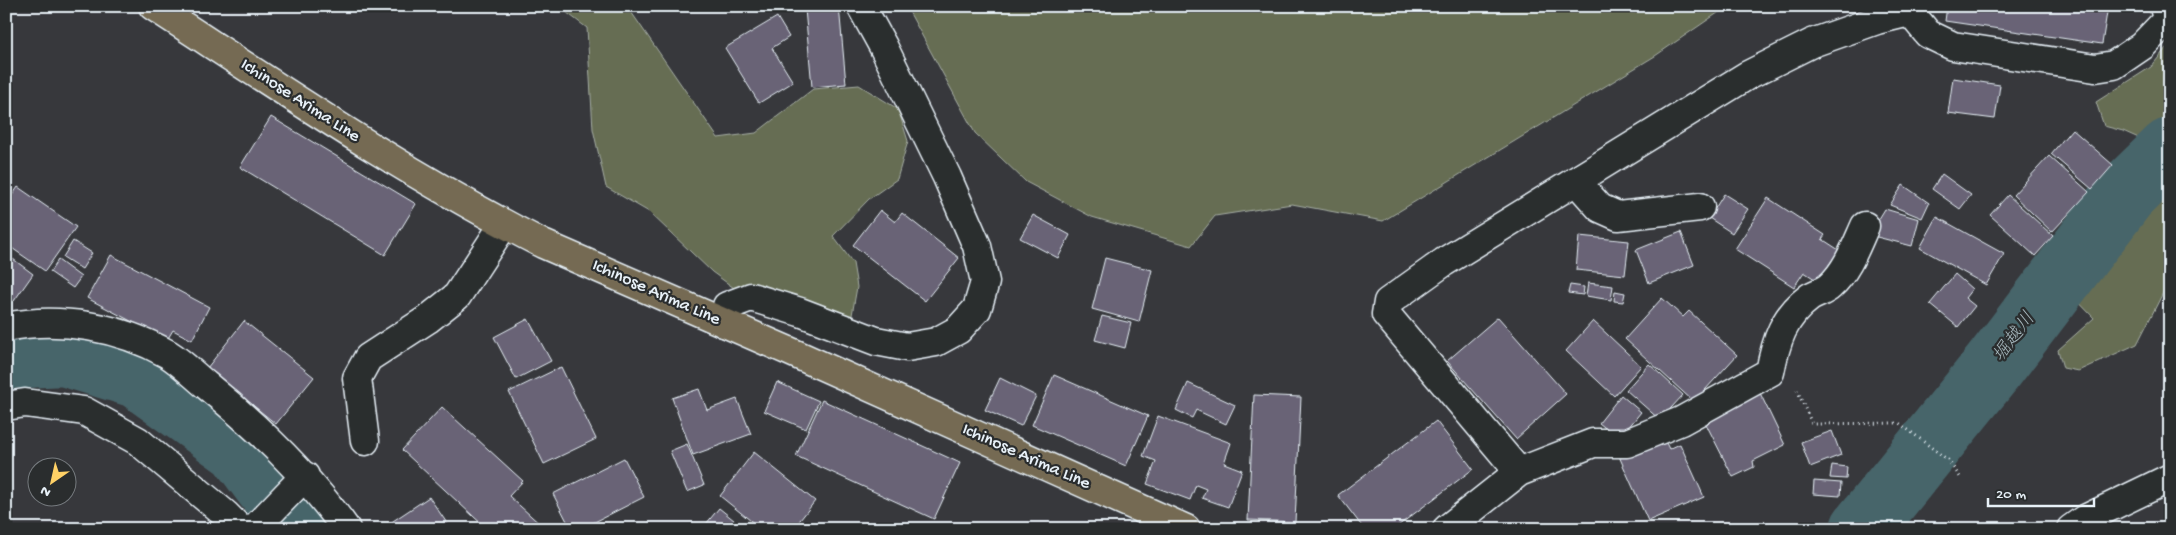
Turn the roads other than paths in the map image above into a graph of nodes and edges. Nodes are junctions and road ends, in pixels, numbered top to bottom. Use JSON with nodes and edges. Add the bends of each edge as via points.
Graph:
{"nodes":[{"id":1,"x":153,"y":6,"type":"edge"},
{"id":2,"x":861,"y":6,"type":"edge"},
{"id":3,"x":2164,"y":6,"type":"edge"},
{"id":4,"x":1910,"y":9,"type":"edge"},
{"id":5,"x":1576,"y":181,"type":"junction"},
{"id":6,"x":1700,"y":207,"type":"dead end"},
{"id":7,"x":504,"y":224,"type":"junction"},
{"id":8,"x":1865,"y":226,"type":"dead end"},
{"id":9,"x":724,"y":323,"type":"junction"},
{"id":10,"x":8,"y":324,"type":"edge"},
{"id":11,"x":6,"y":406,"type":"edge"},
{"id":12,"x":365,"y":441,"type":"dead end"},
{"id":13,"x":1519,"y":472,"type":"junction"},
{"id":14,"x":2170,"y":478,"type":"edge"},
{"id":15,"x":301,"y":481,"type":"junction"},
{"id":16,"x":251,"y":528,"type":"edge"},
{"id":17,"x":346,"y":529,"type":"edge"},
{"id":18,"x":1186,"y":529,"type":"edge"},
{"id":19,"x":1447,"y":529,"type":"edge"},
{"id":20,"x":2072,"y":529,"type":"edge"}],
"edges":[{"from":1,"to":7,"type":"main road","name":"Ichinose Arima Line","via":[[378,151]]},
{"from":2,"to":9,"type":"street","via":[[943,169],[977,246],[986,282],[977,309],[958,330],[936,342],[907,347],[876,340],[751,297],[727,306]]},
{"from":3,"to":4,"type":"street","via":[[2167,20],[2142,46],[2114,65],[2095,68],[1953,46],[1928,34]]},
{"from":4,"to":5,"type":"street","via":[[1812,43],[1748,75]]},
{"from":5,"to":6,"type":"street","via":[[1600,208],[1618,216]]},
{"from":5,"to":13,"type":"street","via":[[1444,262],[1388,302],[1386,314]]},
{"from":7,"to":9,"type":"main road","name":"Ichinose Arima Line"},
{"from":7,"to":12,"type":"street","via":[[457,296],[368,358],[357,378]]},
{"from":8,"to":13,"type":"street","via":[[1847,264],[1831,286],[1809,298],[1785,322],[1774,348],[1770,372],[1681,421],[1627,443],[1594,443]]},
{"from":9,"to":18,"type":"main road","name":"Ichinose Arima Line"},
{"from":10,"to":15,"type":"street","via":[[88,325],[168,355],[270,440]]},
{"from":11,"to":16,"type":"street","via":[[25,403],[84,411],[138,441],[226,514]]},
{"from":13,"to":19,"type":"street"},
{"from":14,"to":20,"type":"street","via":[[2085,519]]},
{"from":15,"to":16,"type":"street"},
{"from":15,"to":17,"type":"street"}]}
